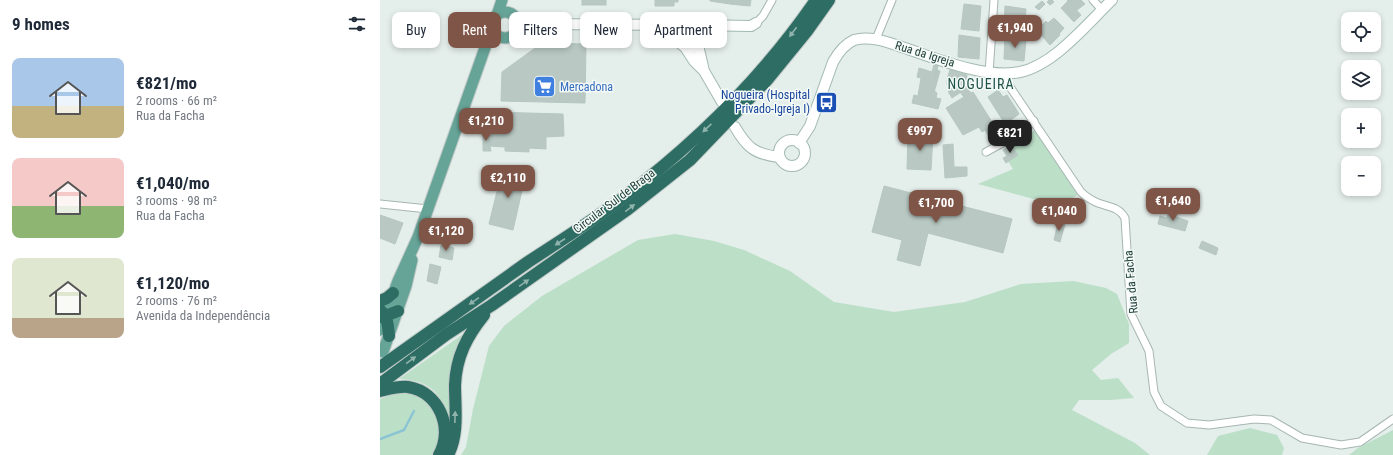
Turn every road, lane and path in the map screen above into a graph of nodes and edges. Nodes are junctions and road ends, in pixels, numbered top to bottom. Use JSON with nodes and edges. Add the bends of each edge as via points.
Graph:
{"nodes":[{"id":1,"x":502,"y":0,"type":"edge"},
{"id":2,"x":506,"y":0,"type":"edge"},
{"id":3,"x":772,"y":0,"type":"edge"},
{"id":4,"x":816,"y":0,"type":"edge"},
{"id":5,"x":829,"y":0,"type":"edge"},
{"id":6,"x":892,"y":0,"type":"edge"},
{"id":7,"x":994,"y":0,"type":"edge"},
{"id":8,"x":1093,"y":0,"type":"edge"},
{"id":9,"x":1112,"y":0,"type":"edge"},
{"id":10,"x":1102,"y":10,"type":"junction"},
{"id":11,"x":498,"y":12,"type":"edge"},
{"id":12,"x":511,"y":12,"type":"edge"},
{"id":13,"x":756,"y":23,"type":"joint"},
{"id":14,"x":572,"y":24,"type":"edge"},
{"id":15,"x":640,"y":25,"type":"edge"},
{"id":16,"x":727,"y":25,"type":"edge"},
{"id":17,"x":502,"y":38,"type":"joint"},
{"id":18,"x":509,"y":38,"type":"edge"},
{"id":19,"x":876,"y":39,"type":"junction"},
{"id":20,"x":485,"y":48,"type":"edge"},
{"id":21,"x":685,"y":48,"type":"edge"},
{"id":22,"x":700,"y":48,"type":"edge"},
{"id":23,"x":483,"y":54,"type":"junction"},
{"id":24,"x":704,"y":71,"type":"junction"},
{"id":25,"x":989,"y":73,"type":"junction"},
{"id":26,"x":1003,"y":74,"type":"junction"},
{"id":27,"x":722,"y":102,"type":"dead end"},
{"id":28,"x":1034,"y":121,"type":"junction"},
{"id":29,"x":735,"y":127,"type":"dead end"},
{"id":30,"x":799,"y":143,"type":"junction"},
{"id":31,"x":986,"y":152,"type":"dead end"},
{"id":32,"x":779,"y":157,"type":"junction"},
{"id":33,"x":380,"y":204,"type":"edge"},
{"id":34,"x":428,"y":209,"type":"junction"},
{"id":35,"x":418,"y":236,"type":"junction"},
{"id":36,"x":393,"y":293,"type":"junction"},
{"id":37,"x":380,"y":301,"type":"edge"},
{"id":38,"x":492,"y":305,"type":"junction"},
{"id":39,"x":398,"y":311,"type":"junction"},
{"id":40,"x":382,"y":315,"type":"edge"},
{"id":41,"x":385,"y":333,"type":"edge"},
{"id":42,"x":383,"y":352,"type":"dead end"},
{"id":43,"x":380,"y":367,"type":"edge"},
{"id":44,"x":380,"y":384,"type":"edge"},
{"id":45,"x":380,"y":391,"type":"edge"},
{"id":46,"x":1393,"y":419,"type":"edge"},
{"id":47,"x":439,"y":455,"type":"edge"},
{"id":48,"x":448,"y":455,"type":"edge"}],
"edges":[{"from":1,"to":11,"type":"main road"},
{"from":2,"to":12,"type":"main road"},
{"from":3,"to":13,"type":"street"},
{"from":4,"to":43,"type":"highway","name":"Circular Sul de Braga","one_way":true,"via":[[785,42],[744,90],[716,120],[674,157],[590,222],[528,262]]},
{"from":38,"to":5,"type":"highway","name":"Circular Sul de Braga","one_way":true,"via":[[628,209],[690,160],[767,80]]},
{"from":6,"to":19,"type":"street"},
{"from":7,"to":25,"type":"street"},
{"from":8,"to":10,"type":"street"},
{"from":9,"to":10,"type":"street","name":"Rua da Igreja"},
{"from":10,"to":26,"type":"street","name":"Rua da Igreja","via":[[1050,60],[1020,72]]},
{"from":13,"to":16,"type":"street","via":[[751,26]]},
{"from":14,"to":15,"type":"street"},
{"from":17,"to":18,"type":"main road"},
{"from":17,"to":23,"type":"main road"},
{"from":19,"to":25,"type":"street","name":"Rua da Igreja"},
{"from":19,"to":30,"type":"street","name":"Rua da Igreja","via":[[854,40],[838,53],[810,126]]},
{"from":20,"to":23,"type":"main road"},
{"from":21,"to":24,"type":"street"},
{"from":22,"to":24,"type":"street"},
{"from":23,"to":34,"type":"main road"},
{"from":24,"to":27,"type":"street"},
{"from":25,"to":26,"type":"street","name":"Rua da Igreja"},
{"from":26,"to":28,"type":"street","name":"Rua da Facha"},
{"from":28,"to":31,"type":"street"},
{"from":28,"to":46,"type":"street","name":"Rua da Facha","via":[[1081,192],[1122,212],[1125,218],[1131,314],[1149,351],[1154,392],[1161,406],[1187,423],[1209,425],[1254,419],[1271,420],[1302,438],[1341,445],[1360,442]]},
{"from":29,"to":32,"type":"street","via":[[753,150]]},
{"from":30,"to":32,"type":"street","via":[[792,140],[784,142],[779,149]]},
{"from":30,"to":32,"type":"street","via":[[804,151],[800,163],[788,166]]},
{"from":33,"to":34,"type":"street"},
{"from":34,"to":35,"type":"main road"},
{"from":35,"to":36,"type":"main road"},
{"from":35,"to":39,"type":"main road"},
{"from":36,"to":37,"type":"highway"},
{"from":36,"to":40,"type":"main road"},
{"from":44,"to":38,"type":"highway","name":"Circular Sul de Braga","one_way":true,"via":[[447,334]]},
{"from":48,"to":38,"type":"highway","one_way":true,"via":[[454,432],[456,378],[461,351],[474,328]]},
{"from":39,"to":40,"type":"highway"},
{"from":39,"to":41,"type":"main road"},
{"from":40,"to":41,"type":"highway","via":[[388,323]]},
{"from":41,"to":42,"type":"main road"},
{"from":45,"to":47,"type":"highway","via":[[408,387],[423,393],[436,404],[445,426],[445,439]]}]}
